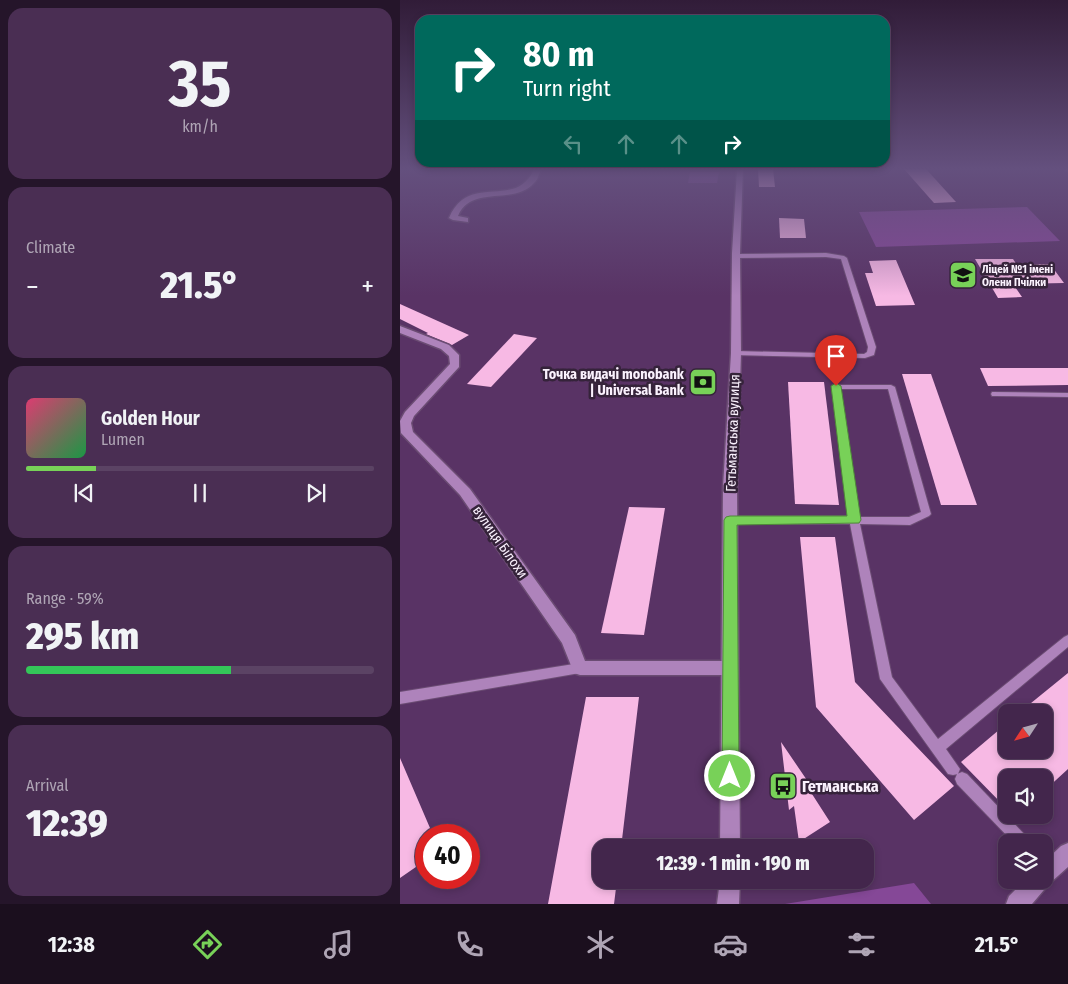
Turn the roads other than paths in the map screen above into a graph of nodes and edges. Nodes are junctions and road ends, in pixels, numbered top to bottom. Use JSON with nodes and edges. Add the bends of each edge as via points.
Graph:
{"nodes":[{"id":1,"x":457,"y":211,"type":"edge"},
{"id":2,"x":738,"y":211,"type":"edge"},
{"id":3,"x":465,"y":220,"type":"dead end"},
{"id":4,"x":736,"y":256,"type":"junction"},
{"id":5,"x":400,"y":329,"type":"edge"},
{"id":6,"x":736,"y":353,"type":"junction"},
{"id":7,"x":994,"y":394,"type":"dead end"},
{"id":8,"x":1068,"y":395,"type":"edge"},
{"id":9,"x":730,"y":520,"type":"junction"},
{"id":10,"x":854,"y":520,"type":"junction"},
{"id":11,"x":1068,"y":640,"type":"edge"},
{"id":12,"x":580,"y":668,"type":"junction"},
{"id":13,"x":730,"y":668,"type":"junction"},
{"id":14,"x":400,"y":698,"type":"edge"},
{"id":15,"x":938,"y":747,"type":"junction"},
{"id":16,"x":1014,"y":834,"type":"edge"},
{"id":17,"x":730,"y":839,"type":"edge"},
{"id":18,"x":1068,"y":853,"type":"edge"},
{"id":19,"x":1053,"y":866,"type":"edge"},
{"id":20,"x":729,"y":889,"type":"edge"},
{"id":21,"x":1030,"y":889,"type":"edge"},
{"id":22,"x":728,"y":904,"type":"edge"},
{"id":23,"x":1017,"y":904,"type":"edge"}],
"edges":[{"from":1,"to":3,"type":"street","via":[[453,218]]},
{"from":2,"to":4,"type":"street","name":"Гетьманська вулиця"},
{"from":4,"to":6,"type":"street","name":"Гетьманська вулиця"},
{"from":4,"to":6,"type":"lane","via":[[826,255],[844,258],[872,348],[866,356]]},
{"from":5,"to":12,"type":"street","name":"вулиця Білохи","via":[[446,347],[454,355],[455,365],[409,415],[405,423],[407,433],[465,492],[569,640]]},
{"from":6,"to":9,"type":"street","name":"Гетьманська вулиця"},
{"from":7,"to":8,"type":"lane"},
{"from":9,"to":10,"type":"lane"},
{"from":9,"to":13,"type":"street","name":"Гетьманська вулиця"},
{"from":10,"to":10,"type":"lane","via":[[836,386],[892,387],[926,514],[910,521]]},
{"from":10,"to":15,"type":"lane","via":[[886,679]]},
{"from":11,"to":15,"type":"lane"},
{"from":12,"to":13,"type":"street"},
{"from":12,"to":14,"type":"lane"},
{"from":13,"to":17,"type":"street","name":"Гетьманська вулиця"},
{"from":15,"to":16,"type":"lane","via":[[958,774]]},
{"from":18,"to":19,"type":"street"},
{"from":20,"to":22,"type":"street"},
{"from":21,"to":23,"type":"street"}]}
